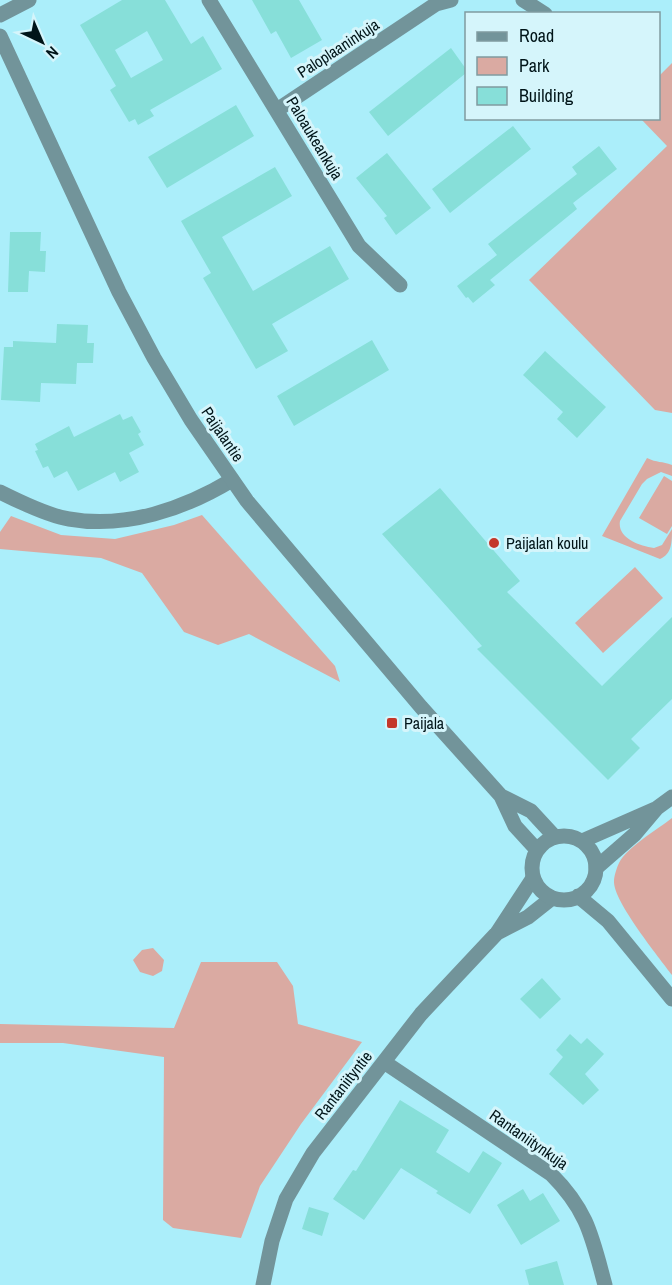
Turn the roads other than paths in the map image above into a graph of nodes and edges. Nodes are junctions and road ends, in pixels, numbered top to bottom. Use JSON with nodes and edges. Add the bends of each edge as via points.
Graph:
{"nodes":[{"id":1,"x":29,"y":0,"type":"edge"},
{"id":2,"x":209,"y":0,"type":"edge"},
{"id":3,"x":451,"y":0,"type":"edge"},
{"id":4,"x":524,"y":0,"type":"edge"},
{"id":5,"x":542,"y":12,"type":"edge"},
{"id":6,"x":0,"y":15,"type":"edge"},
{"id":7,"x":0,"y":36,"type":"edge"},
{"id":8,"x":277,"y":110,"type":"junction"},
{"id":9,"x":400,"y":285,"type":"dead end"},
{"id":10,"x":232,"y":480,"type":"junction"},
{"id":11,"x":0,"y":492,"type":"edge"},
{"id":12,"x":501,"y":796,"type":"junction"},
{"id":13,"x":672,"y":797,"type":"edge"},
{"id":14,"x":657,"y":808,"type":"junction"},
{"id":15,"x":555,"y":837,"type":"junction"},
{"id":16,"x":582,"y":841,"type":"junction"},
{"id":17,"x":537,"y":850,"type":"junction"},
{"id":18,"x":594,"y":875,"type":"junction"},
{"id":19,"x":533,"y":878,"type":"junction"},
{"id":20,"x":578,"y":896,"type":"junction"},
{"id":21,"x":552,"y":898,"type":"junction"},
{"id":22,"x":608,"y":921,"type":"junction"},
{"id":23,"x":497,"y":933,"type":"junction"},
{"id":24,"x":672,"y":999,"type":"edge"},
{"id":25,"x":384,"y":1062,"type":"junction"},
{"id":26,"x":263,"y":1285,"type":"edge"},
{"id":27,"x":605,"y":1285,"type":"edge"}],
"edges":[{"from":1,"to":6,"type":"street"},
{"from":2,"to":8,"type":"street","name":"Paloaukeankuja"},
{"from":3,"to":8,"type":"street","name":"Paloplaaninkuja","via":[[436,4]]},
{"from":4,"to":5,"type":"street"},
{"from":7,"to":10,"type":"street","name":"Paijalantie","via":[[119,292],[180,402]]},
{"from":8,"to":9,"type":"street","name":"Paloaukeankuja","via":[[359,246]]},
{"from":10,"to":11,"type":"street","via":[[200,498],[149,516],[105,522],[67,519]]},
{"from":10,"to":12,"type":"street","name":"Paijalantie","via":[[345,619]]},
{"from":12,"to":15,"type":"street","name":"Paijalantie","via":[[531,812]]},
{"from":12,"to":17,"type":"street","name":"Paijalantie","via":[[515,826]]},
{"from":13,"to":14,"type":"street"},
{"from":14,"to":16,"type":"street"},
{"from":14,"to":18,"type":"street"},
{"from":15,"to":16,"type":"street"},
{"from":15,"to":17,"type":"street"},
{"from":16,"to":18,"type":"street","via":[[594,858]]},
{"from":17,"to":19,"type":"street","via":[[532,859]]},
{"from":18,"to":20,"type":"street","via":[[587,890]]},
{"from":18,"to":22,"type":"street"},
{"from":19,"to":21,"type":"street"},
{"from":19,"to":23,"type":"street","name":"Rantaniityntie"},
{"from":20,"to":21,"type":"street"},
{"from":20,"to":22,"type":"street"},
{"from":21,"to":23,"type":"street","name":"Rantaniityntie","via":[[528,917]]},
{"from":22,"to":24,"type":"street"},
{"from":23,"to":25,"type":"street","name":"Rantaniityntie","via":[[421,1014]]},
{"from":25,"to":26,"type":"street","name":"Rantaniityntie","via":[[313,1154],[286,1199]]},
{"from":25,"to":27,"type":"street","name":"Rantaniitynkuja","via":[[551,1174],[570,1192],[588,1225]]}]}
